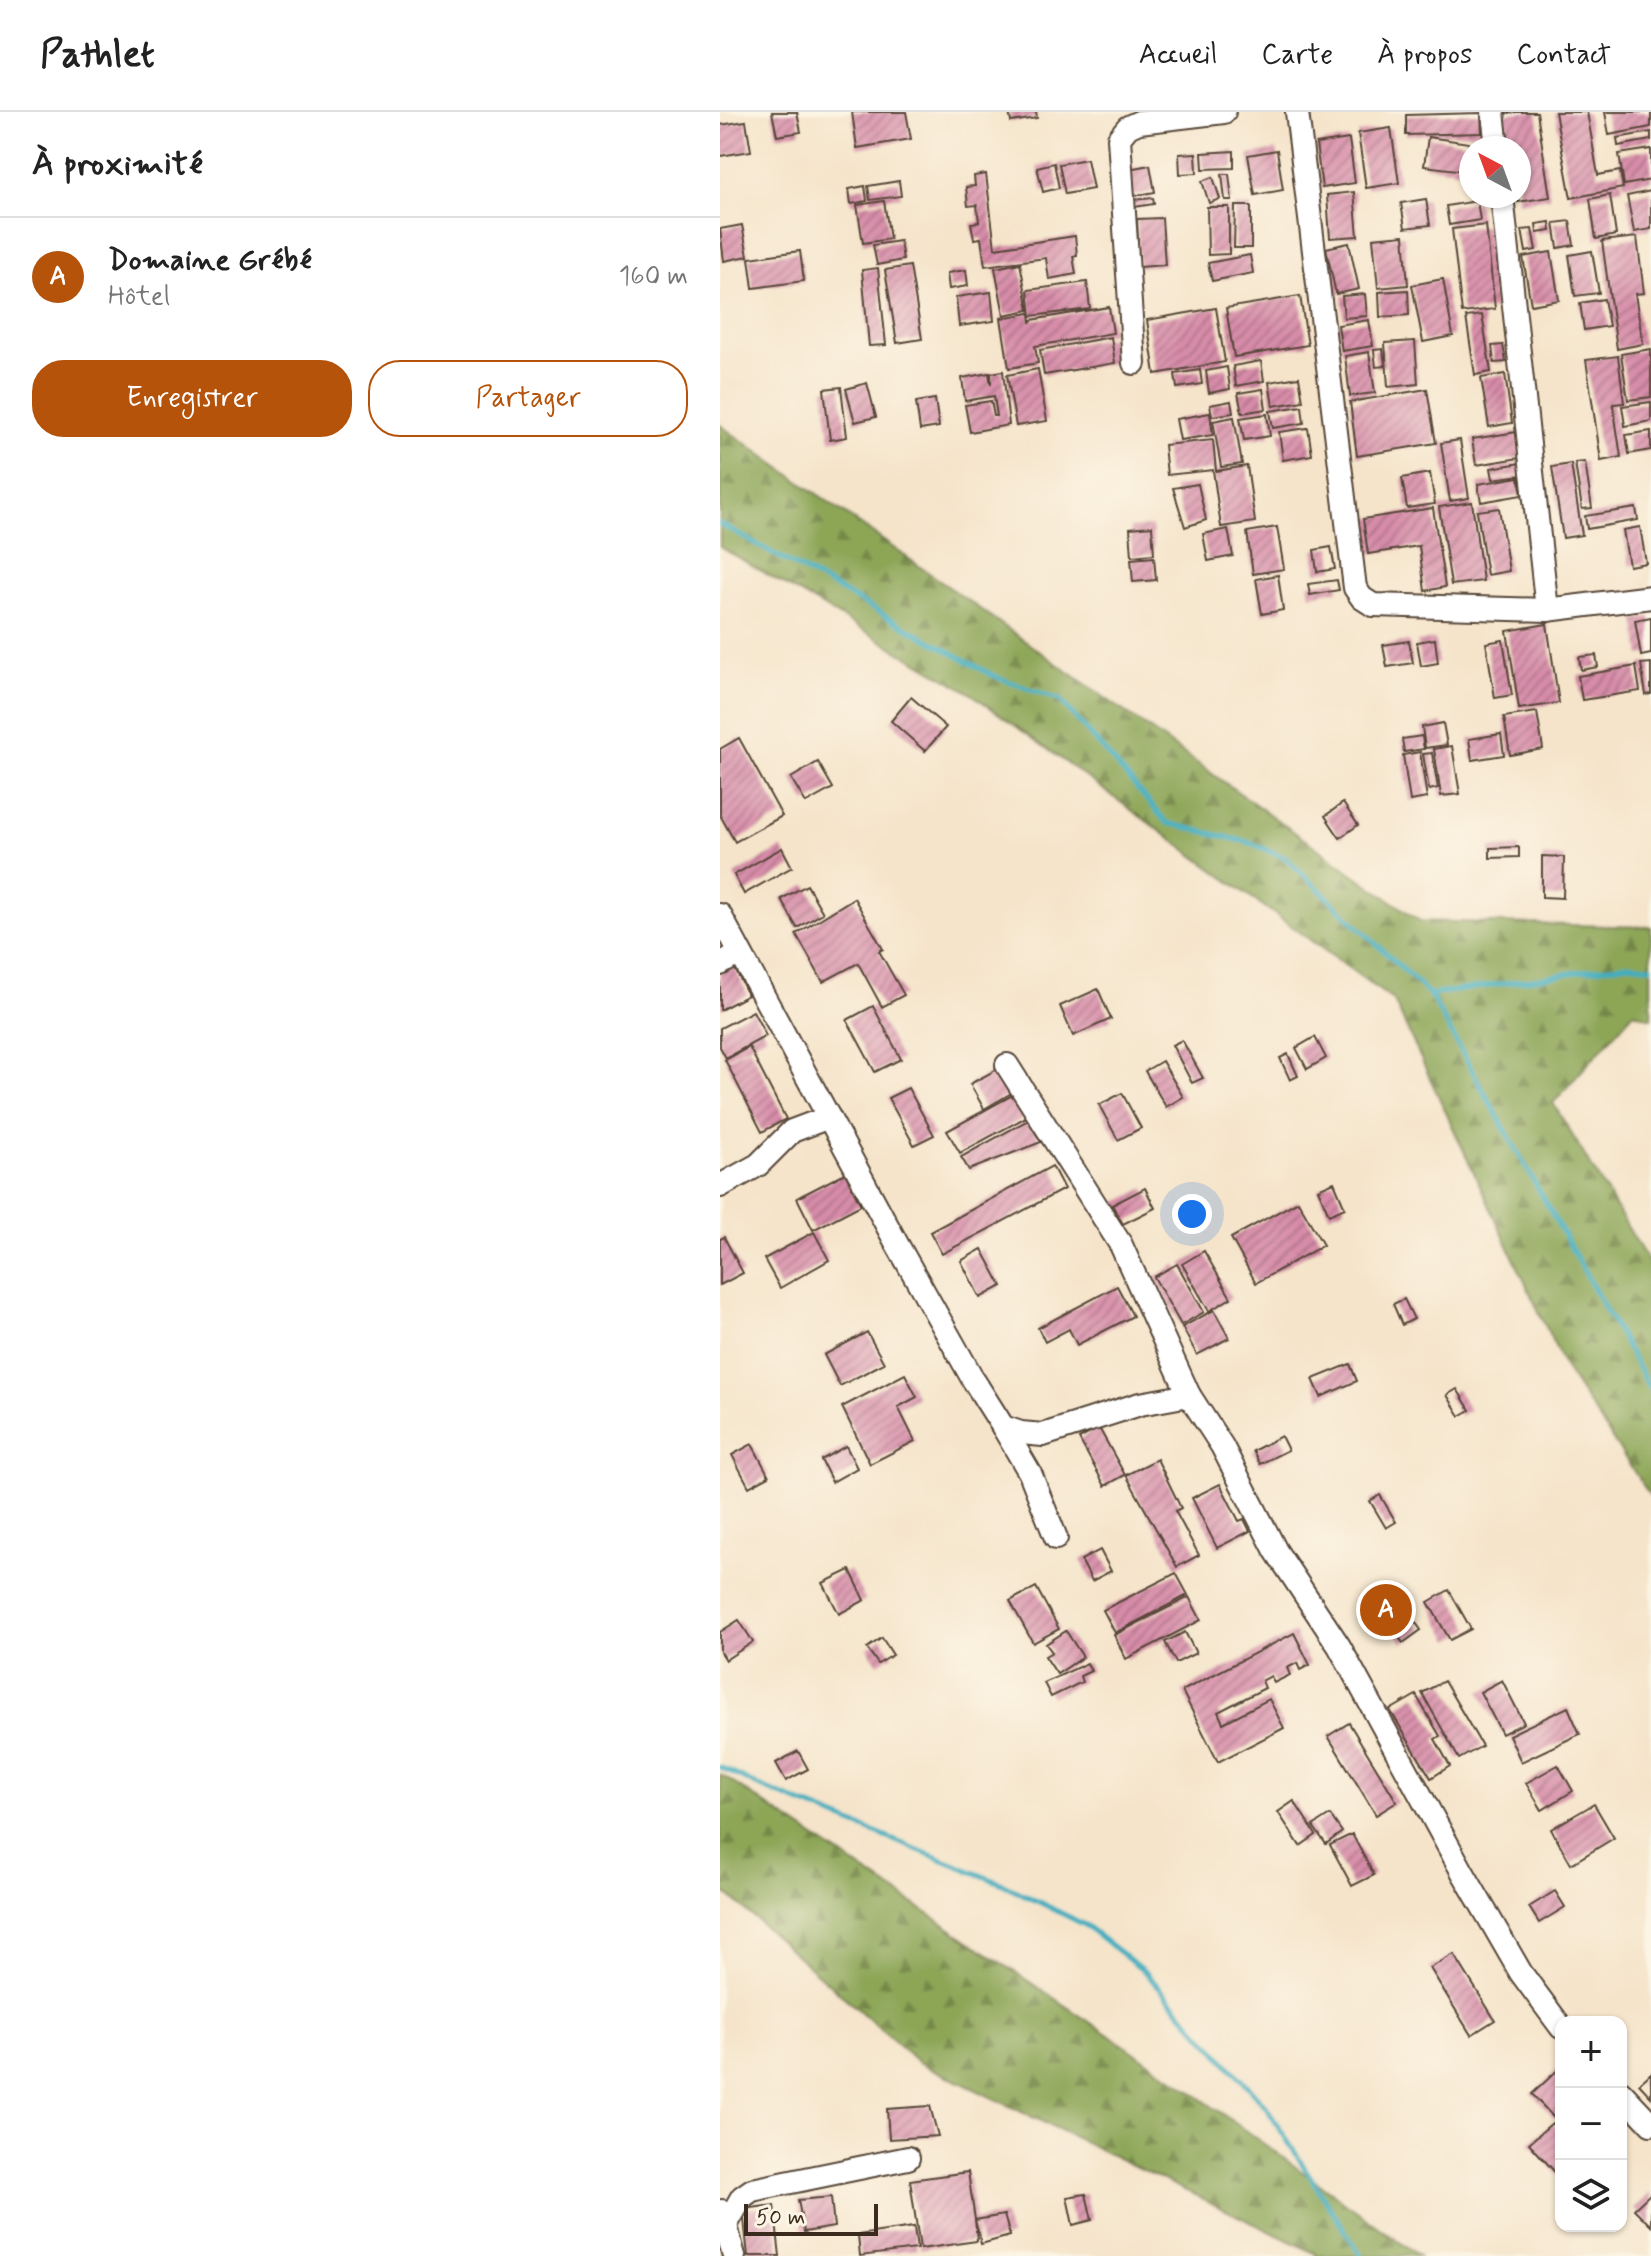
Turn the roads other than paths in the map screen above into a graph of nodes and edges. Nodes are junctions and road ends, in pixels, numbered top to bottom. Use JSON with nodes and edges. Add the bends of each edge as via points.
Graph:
{"nodes":[{"id":1,"x":1224,"y":112,"type":"edge"},
{"id":2,"x":1297,"y":112,"type":"edge"},
{"id":3,"x":1493,"y":112,"type":"edge"},
{"id":4,"x":1496,"y":136,"type":"edge"},
{"id":5,"x":1503,"y":208,"type":"edge"},
{"id":6,"x":1134,"y":363,"type":"dead end"},
{"id":7,"x":1651,"y":597,"type":"edge"},
{"id":8,"x":1547,"y":610,"type":"junction"},
{"id":9,"x":720,"y":915,"type":"edge"},
{"id":10,"x":740,"y":953,"type":"junction"},
{"id":11,"x":720,"y":964,"type":"edge"},
{"id":12,"x":1007,"y":1065,"type":"dead end"},
{"id":13,"x":829,"y":1117,"type":"junction"},
{"id":14,"x":720,"y":1186,"type":"edge"},
{"id":15,"x":1189,"y":1395,"type":"junction"},
{"id":16,"x":1003,"y":1427,"type":"junction"},
{"id":17,"x":1056,"y":1538,"type":"dead end"},
{"id":18,"x":1555,"y":2018,"type":"edge"},
{"id":19,"x":1627,"y":2098,"type":"edge"},
{"id":20,"x":1651,"y":2124,"type":"edge"},
{"id":21,"x":908,"y":2158,"type":"dead end"},
{"id":22,"x":723,"y":2215,"type":"edge"},
{"id":23,"x":734,"y":2256,"type":"edge"}],
"edges":[{"from":1,"to":6,"type":"street","via":[[1139,122],[1119,138]]},
{"from":2,"to":8,"type":"street","via":[[1355,588],[1373,605]]},
{"from":3,"to":4,"type":"street"},
{"from":5,"to":8,"type":"street"},
{"from":7,"to":8,"type":"street"},
{"from":9,"to":10,"type":"street"},
{"from":10,"to":11,"type":"street"},
{"from":10,"to":13,"type":"street"},
{"from":12,"to":15,"type":"street","via":[[1121,1245]]},
{"from":13,"to":14,"type":"street","via":[[792,1131],[758,1165]]},
{"from":13,"to":16,"type":"street"},
{"from":15,"to":16,"type":"street","via":[[1140,1404],[1043,1435]]},
{"from":15,"to":18,"type":"street","via":[[1284,1563],[1339,1646],[1514,1960]]},
{"from":16,"to":17,"type":"street","via":[[1030,1473]]},
{"from":19,"to":20,"type":"street"},
{"from":21,"to":22,"type":"street","via":[[752,2190]]},
{"from":22,"to":23,"type":"street"}]}
